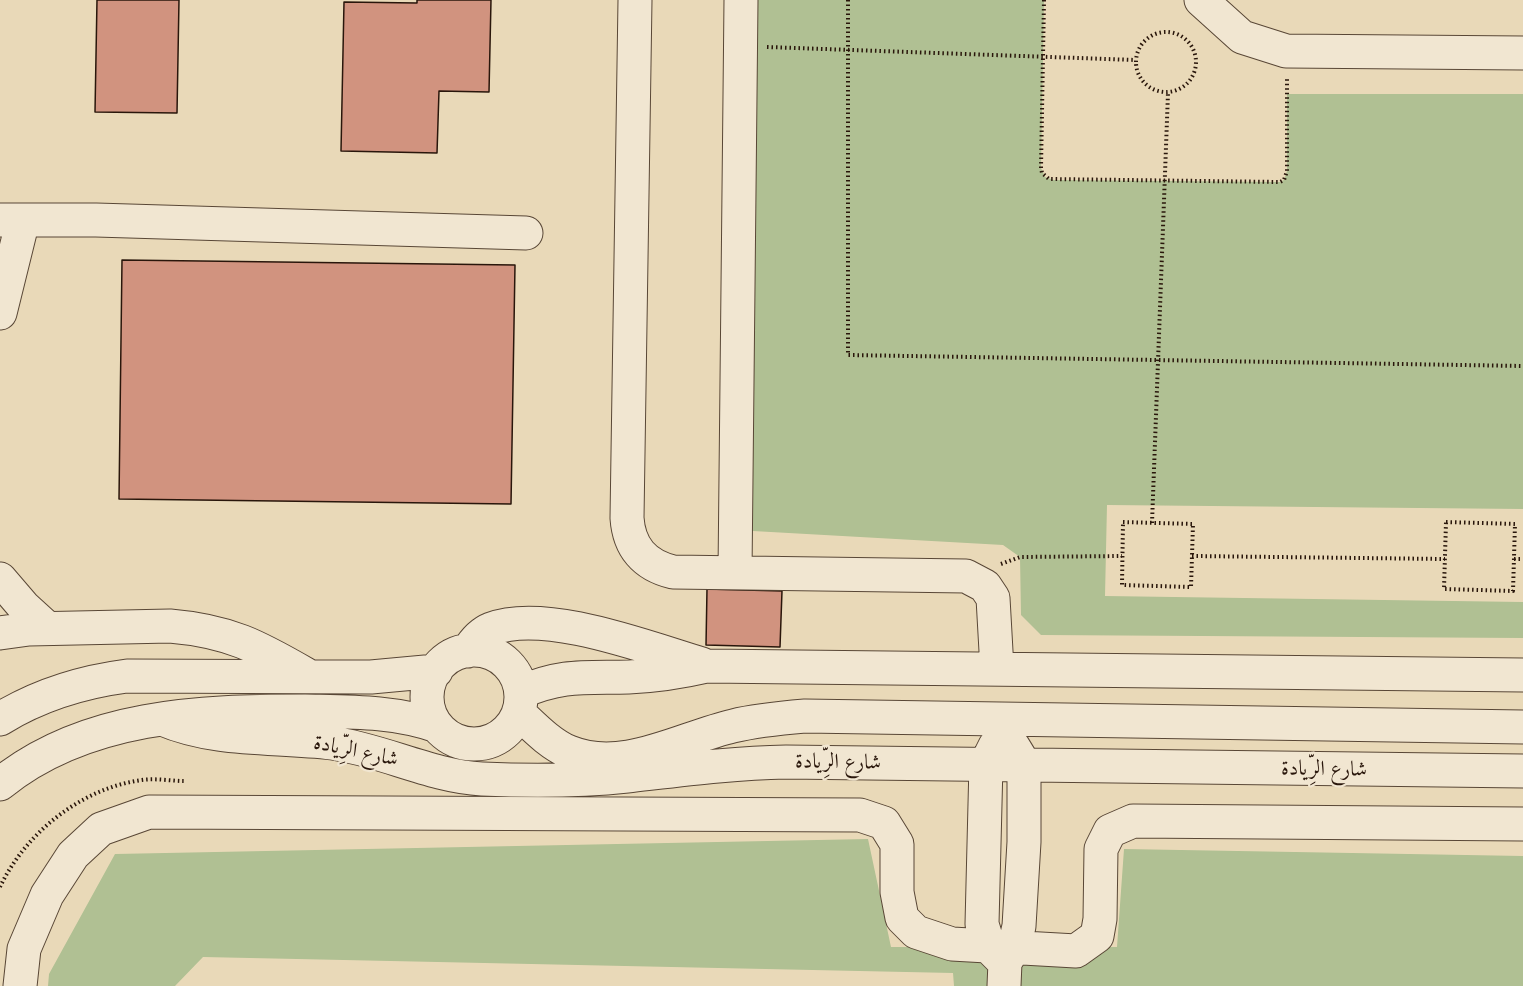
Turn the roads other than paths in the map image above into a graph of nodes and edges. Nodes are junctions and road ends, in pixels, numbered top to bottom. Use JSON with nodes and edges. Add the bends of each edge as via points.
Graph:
{"nodes":[{"id":1,"x":635,"y":0,"type":"edge"},
{"id":2,"x":741,"y":0,"type":"edge"},
{"id":3,"x":1201,"y":0,"type":"edge"},
{"id":4,"x":1523,"y":53,"type":"edge"},
{"id":5,"x":12,"y":220,"type":"edge"},
{"id":6,"x":526,"y":233,"type":"dead end"},
{"id":7,"x":0,"y":313,"type":"edge"},
{"id":8,"x":735,"y":572,"type":"junction"},
{"id":9,"x":0,"y":579,"type":"edge"},
{"id":10,"x":47,"y":628,"type":"junction"},
{"id":11,"x":0,"y":633,"type":"edge"},
{"id":12,"x":632,"y":643,"type":"junction"},
{"id":13,"x":468,"y":651,"type":"junction"},
{"id":14,"x":707,"y":666,"type":"junction"},
{"id":15,"x":998,"y":669,"type":"junction"},
{"id":16,"x":435,"y":670,"type":"junction"},
{"id":17,"x":1523,"y":675,"type":"edge"},
{"id":18,"x":308,"y":676,"type":"junction"},
{"id":19,"x":628,"y":677,"type":"junction"},
{"id":20,"x":520,"y":703,"type":"junction"},
{"id":21,"x":0,"y":719,"type":"edge"},
{"id":22,"x":162,"y":719,"type":"junction"},
{"id":23,"x":1006,"y":725,"type":"junction"},
{"id":24,"x":437,"y":726,"type":"junction"},
{"id":25,"x":1523,"y":727,"type":"edge"},
{"id":26,"x":986,"y":764,"type":"junction"},
{"id":27,"x":1024,"y":765,"type":"junction"},
{"id":28,"x":1523,"y":771,"type":"edge"},
{"id":29,"x":0,"y":784,"type":"edge"},
{"id":30,"x":1523,"y":824,"type":"edge"},
{"id":31,"x":984,"y":842,"type":"junction"},
{"id":32,"x":1024,"y":842,"type":"junction"},
{"id":33,"x":1003,"y":961,"type":"edge"},
{"id":34,"x":20,"y":986,"type":"edge"}],
"edges":[{"from":1,"to":8,"type":"street","via":[[628,531],[639,555],[660,569]]},
{"from":2,"to":8,"type":"street"},
{"from":3,"to":4,"type":"street","via":[[1242,37],[1286,51]]},
{"from":5,"to":6,"type":"street"},
{"from":5,"to":7,"type":"street"},
{"from":8,"to":15,"type":"street","via":[[966,576],[985,586],[993,598]]},
{"from":9,"to":10,"type":"street"},
{"from":10,"to":11,"type":"street"},
{"from":10,"to":18,"type":"street","via":[[170,626],[204,630],[261,648]]},
{"from":12,"to":13,"type":"street","via":[[574,627],[531,624],[490,629]]},
{"from":12,"to":14,"type":"street"},
{"from":12,"to":19,"type":"street"},
{"from":13,"to":16,"type":"street","via":[[456,654]]},
{"from":13,"to":20,"type":"street","via":[[497,656],[513,672]]},
{"from":14,"to":15,"type":"street"},
{"from":14,"to":19,"type":"street"},
{"from":15,"to":17,"type":"street"},
{"from":16,"to":18,"type":"street","via":[[392,676]]},
{"from":16,"to":24,"type":"street","via":[[428,692],[431,716]]},
{"from":18,"to":21,"type":"street","via":[[108,678],[43,696]]},
{"from":19,"to":20,"type":"street","via":[[559,679]]},
{"from":20,"to":23,"type":"street","via":[[557,746],[600,759],[639,755],[733,726],[784,717]]},
{"from":20,"to":24,"type":"street","via":[[512,726],[501,736],[481,744],[460,742]]},
{"from":22,"to":24,"type":"street","name":"شارع الرِّيادة","via":[[235,712],[361,712],[400,715]]},
{"from":22,"to":26,"type":"street","name":"شارع الرِّيادة","via":[[215,735],[338,744],[481,779],[597,778],[786,762]]},
{"from":22,"to":29,"type":"street","name":"شارع الرِّيادة","via":[[67,742]]},
{"from":23,"to":25,"type":"street"},
{"from":23,"to":26,"type":"street"},
{"from":23,"to":27,"type":"street"},
{"from":26,"to":27,"type":"street","name":"شارع الرِّيادة"},
{"from":26,"to":31,"type":"street"},
{"from":27,"to":28,"type":"street","name":"شارع الرِّيادة"},
{"from":27,"to":32,"type":"street"},
{"from":30,"to":33,"type":"street","via":[[1133,821],[1110,831],[1101,849],[1097,936],[1076,951]]},
{"from":31,"to":32,"type":"street"},
{"from":31,"to":33,"type":"street","via":[[982,924]]},
{"from":32,"to":33,"type":"street","via":[[1019,926]]},
{"from":33,"to":34,"type":"street","via":[[916,932],[902,918],[897,892],[897,843],[884,823],[860,815],[149,812],[100,829],[73,855],[47,895],[24,949]]}]}
